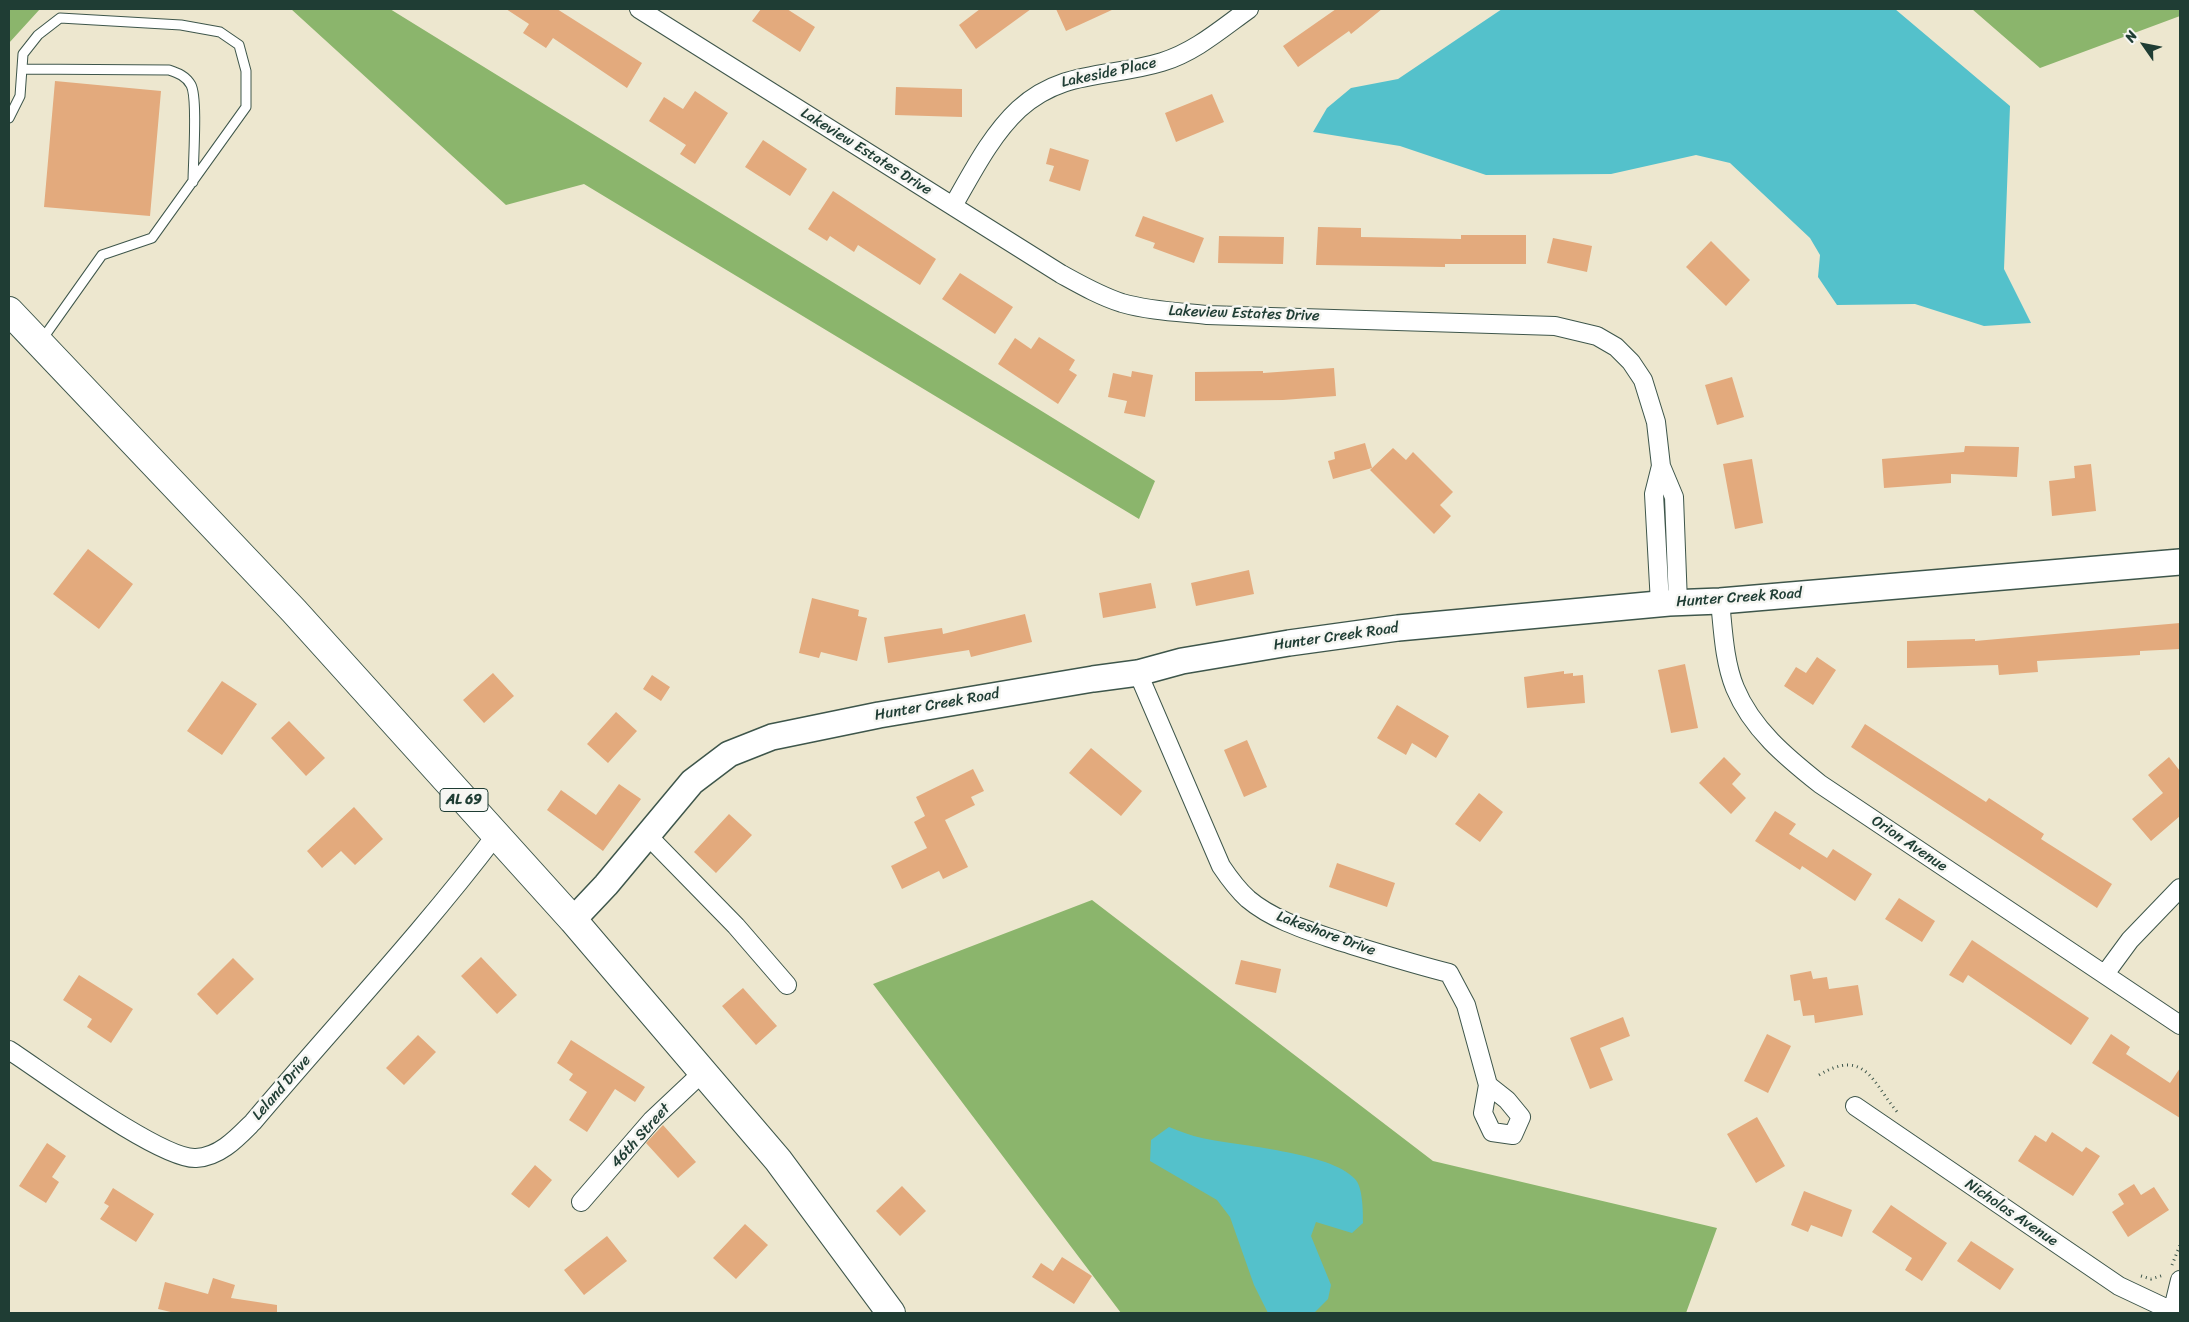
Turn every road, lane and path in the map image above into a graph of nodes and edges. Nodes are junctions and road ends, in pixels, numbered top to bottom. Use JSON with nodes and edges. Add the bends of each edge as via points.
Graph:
{"nodes":[{"id":1,"x":639,"y":9,"type":"edge"},
{"id":2,"x":1249,"y":9,"type":"edge"},
{"id":3,"x":22,"y":69,"type":"junction"},
{"id":4,"x":9,"y":118,"type":"edge"},
{"id":5,"x":193,"y":182,"type":"junction"},
{"id":6,"x":953,"y":206,"type":"junction"},
{"id":7,"x":9,"y":311,"type":"edge"},
{"id":8,"x":40,"y":343,"type":"junction"},
{"id":9,"x":2180,"y":562,"type":"edge"},
{"id":10,"x":1720,"y":601,"type":"junction"},
{"id":11,"x":1669,"y":603,"type":"junction"},
{"id":12,"x":1138,"y":674,"type":"junction"},
{"id":13,"x":496,"y":836,"type":"junction"},
{"id":14,"x":648,"y":836,"type":"junction"},
{"id":15,"x":2180,"y":888,"type":"edge"},
{"id":16,"x":573,"y":920,"type":"junction"},
{"id":17,"x":2105,"y":974,"type":"junction"},
{"id":18,"x":787,"y":985,"type":"dead end"},
{"id":19,"x":2180,"y":1024,"type":"edge"},
{"id":20,"x":9,"y":1050,"type":"edge"},
{"id":21,"x":703,"y":1072,"type":"junction"},
{"id":22,"x":1819,"y":1075,"type":"dead end"},
{"id":23,"x":1488,"y":1085,"type":"dead end"},
{"id":24,"x":1855,"y":1106,"type":"dead end"},
{"id":25,"x":1903,"y":1119,"type":"dead end"},
{"id":26,"x":581,"y":1202,"type":"dead end"},
{"id":27,"x":2138,"y":1274,"type":"dead end"},
{"id":28,"x":2175,"y":1277,"type":"edge"},
{"id":29,"x":2172,"y":1312,"type":"edge"},
{"id":30,"x":891,"y":1313,"type":"edge"}],
"edges":[{"from":1,"to":6,"type":"street","name":"Lakeview Estates Drive"},
{"from":2,"to":6,"type":"street","name":"Lakeside Place","via":[[1180,56],[1160,63],[1075,78],[1036,96],[1019,109],[980,158]]},
{"from":3,"to":4,"type":"lane","via":[[20,96]]},
{"from":3,"to":5,"type":"lane","via":[[169,70],[181,74],[191,86],[194,99]]},
{"from":3,"to":5,"type":"lane","via":[[23,54],[38,34],[60,18],[181,25],[220,32],[239,45],[246,71],[246,107]]},
{"from":5,"to":8,"type":"lane","via":[[152,238],[102,255]]},
{"from":6,"to":11,"type":"street","name":"Lakeview Estates Drive","via":[[1061,274],[1100,295],[1142,308],[1208,315],[1556,326],[1598,336],[1631,362],[1643,380],[1656,422],[1661,466],[1654,494]]},
{"from":7,"to":8,"type":"main road","number":"AL 69"},
{"from":8,"to":13,"type":"main road","number":"AL 69","via":[[294,611]]},
{"from":9,"to":10,"type":"main road","name":"Hunter Creek Road"},
{"from":10,"to":11,"type":"main road","name":"Hunter Creek Road"},
{"from":10,"to":17,"type":"street","name":"Orion Avenue","via":[[1734,687],[1756,724],[1786,757],[1820,784]]},
{"from":11,"to":12,"type":"main road","name":"Hunter Creek Road","via":[[1398,628],[1182,661]]},
{"from":12,"to":14,"type":"main road","name":"Hunter Creek Road","via":[[1093,678],[879,715],[750,744],[729,754],[692,782]]},
{"from":12,"to":23,"type":"street","name":"Lakeshore Drive","via":[[1221,866],[1233,884],[1266,911],[1306,930],[1410,964],[1449,973],[1466,1006]]},
{"from":13,"to":16,"type":"main road","number":"AL 69"},
{"from":13,"to":20,"type":"street","name":"Leland Drive","via":[[411,941],[252,1122],[219,1152],[196,1158],[174,1154],[136,1134]]},
{"from":14,"to":16,"type":"main road","name":"Hunter Creek Road"},
{"from":14,"to":18,"type":"street","via":[[736,926]]},
{"from":15,"to":17,"type":"street","via":[[2130,940]]},
{"from":16,"to":21,"type":"main road","number":"AL 69"},
{"from":17,"to":19,"type":"street","name":"Orion Avenue"},
{"from":21,"to":26,"type":"street","name":"46th Street","via":[[652,1120]]},
{"from":21,"to":30,"type":"main road","number":"AL 69","via":[[818,1211]]},
{"from":22,"to":25,"type":"path","via":[[1835,1066],[1857,1066],[1872,1076]]},
{"from":24,"to":29,"type":"street","name":"Nicholas Avenue","via":[[2119,1286]]},
{"from":27,"to":28,"type":"path","via":[[2151,1279]]},
{"from":28,"to":29,"type":"street"}]}
